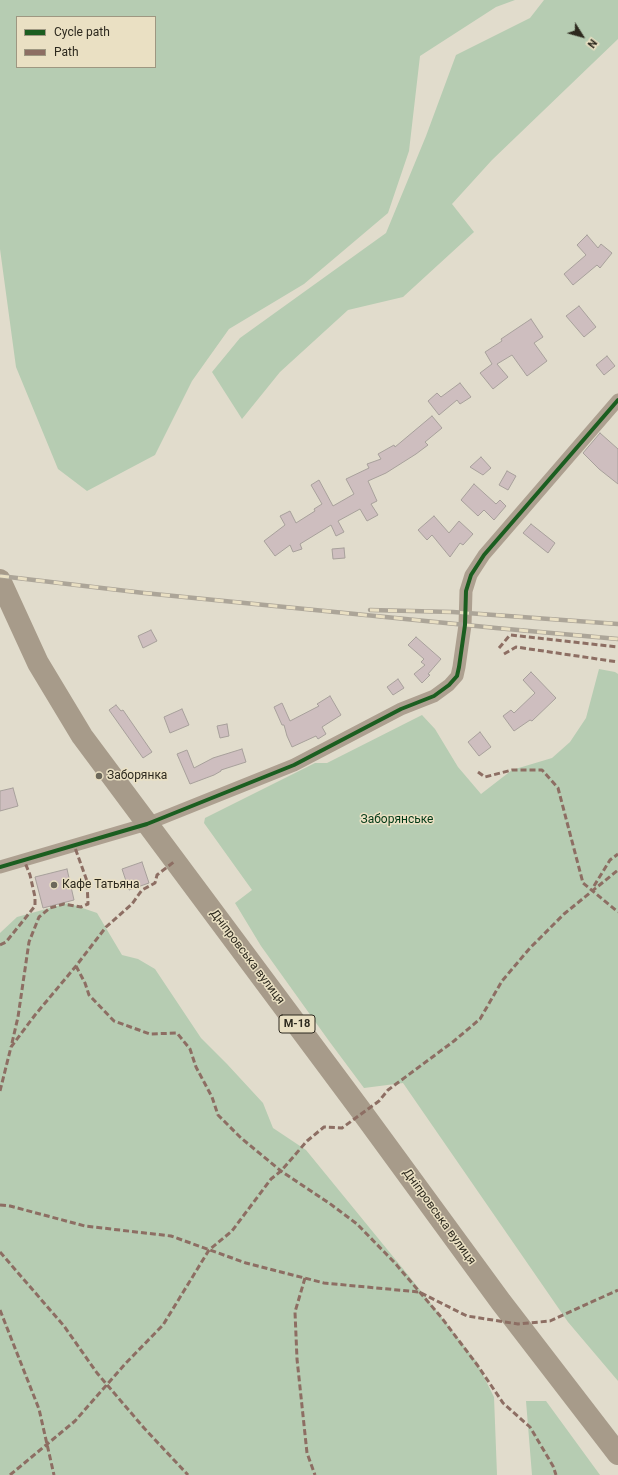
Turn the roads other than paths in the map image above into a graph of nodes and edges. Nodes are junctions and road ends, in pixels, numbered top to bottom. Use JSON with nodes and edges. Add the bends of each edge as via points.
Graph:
{"nodes":[{"id":1,"x":615,"y":409,"type":"edge"},
{"id":2,"x":2,"y":589,"type":"edge"},
{"id":3,"x":147,"y":824,"type":"junction"},
{"id":4,"x":0,"y":867,"type":"edge"},
{"id":5,"x":618,"y":1454,"type":"edge"}],
"edges":[{"from":1,"to":3,"type":"street","via":[[484,554],[471,575],[466,591],[465,625],[459,667],[457,676],[449,685],[434,696],[401,709],[294,765]]},
{"from":2,"to":3,"type":"highway","name":"Дніпровська вулиця","number":"М-18","via":[[38,663],[82,736]]},
{"from":3,"to":4,"type":"street"},
{"from":3,"to":5,"type":"highway","name":"Дніпровська вулиця","number":"М-18","via":[[501,1302]]}]}
